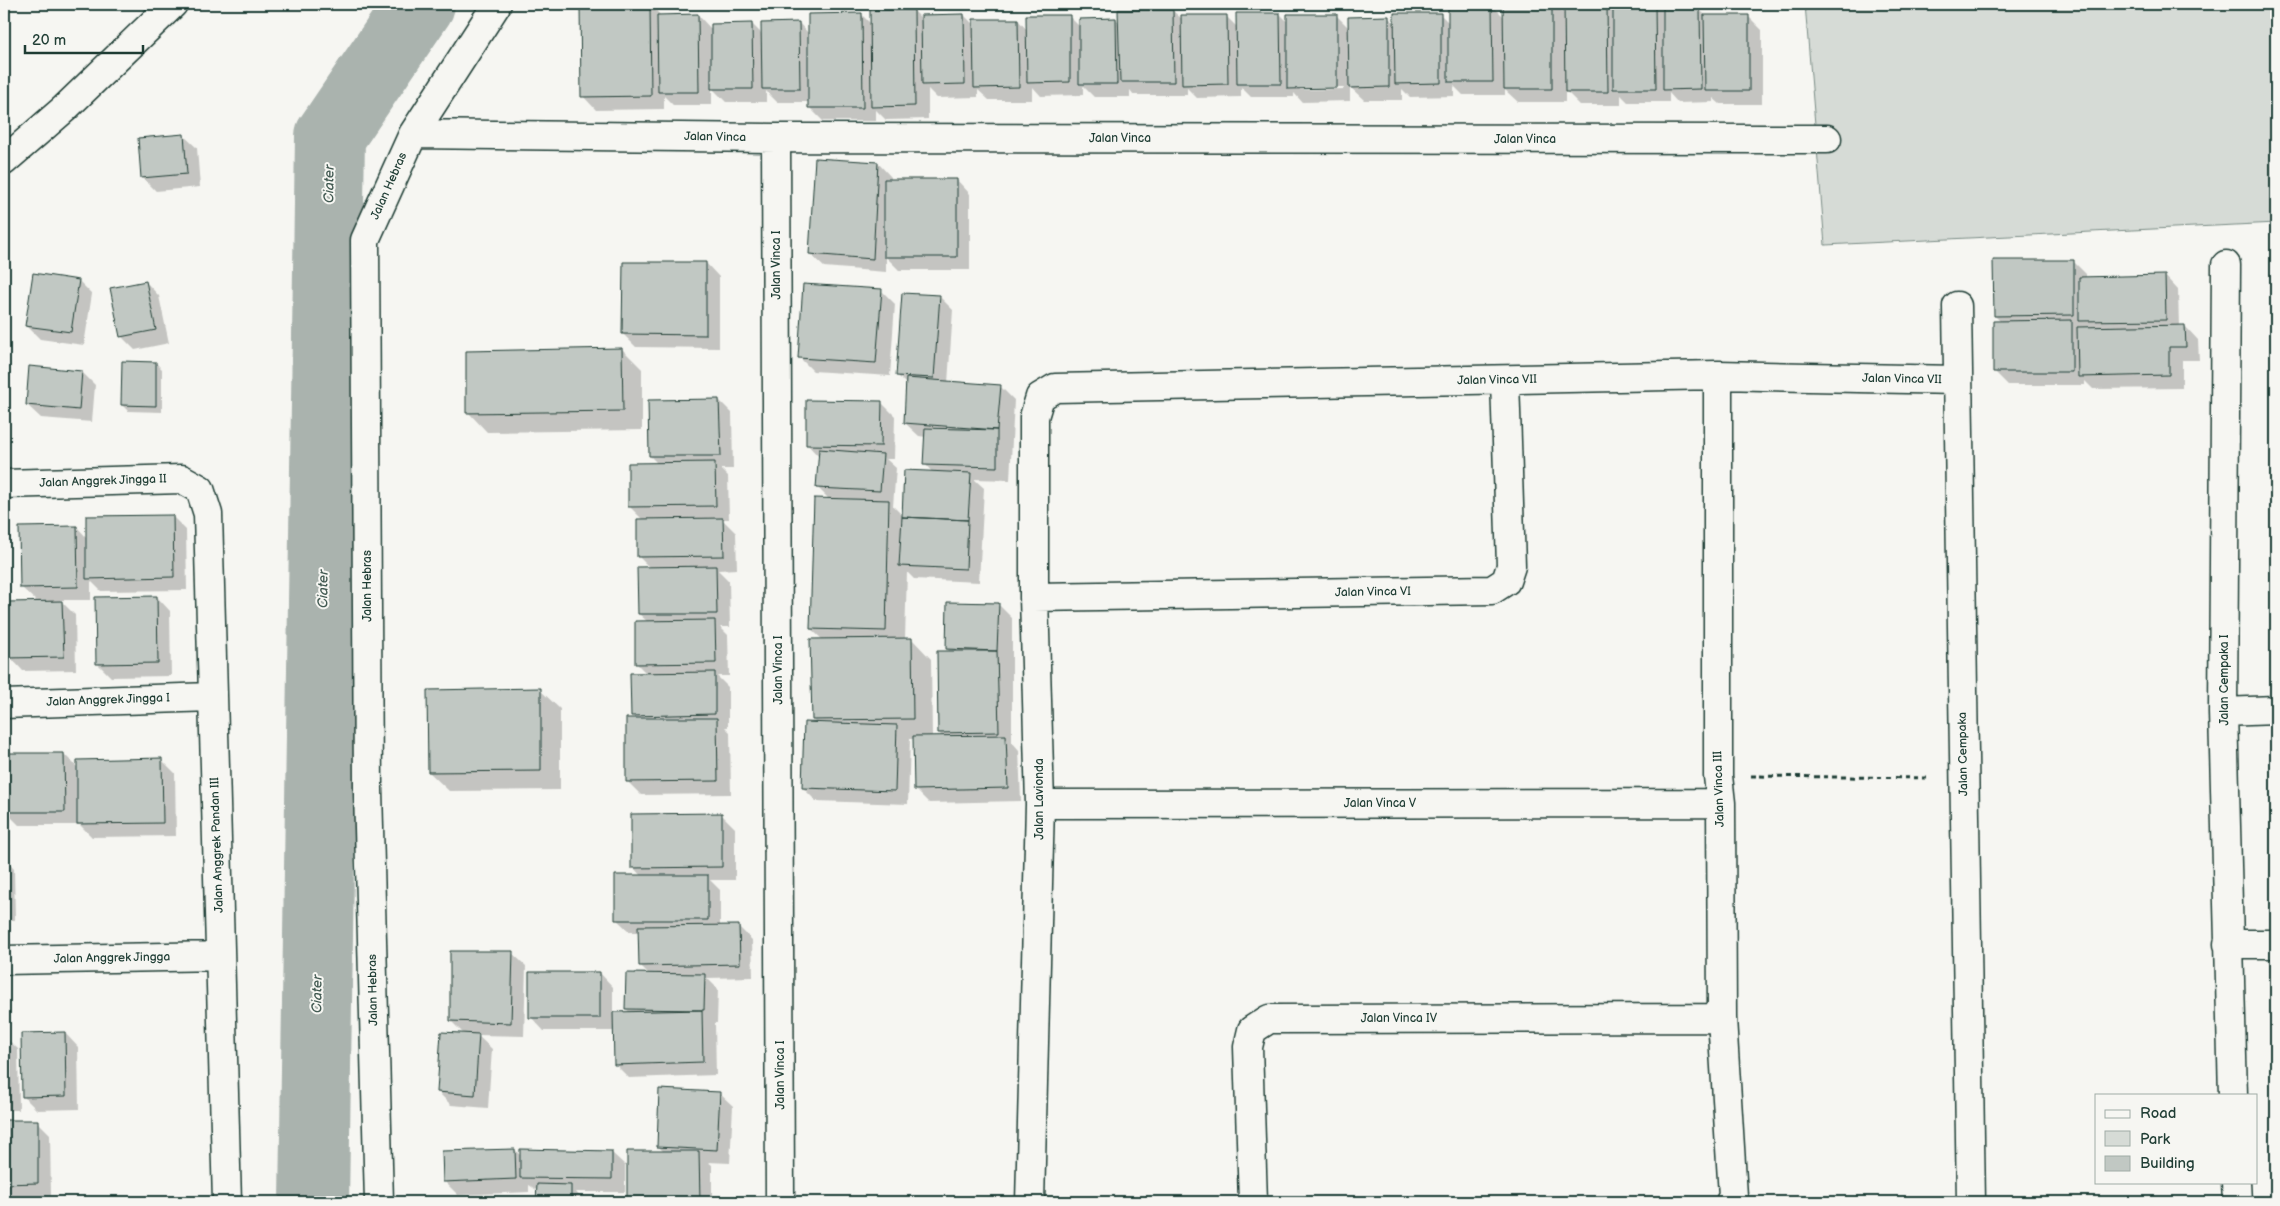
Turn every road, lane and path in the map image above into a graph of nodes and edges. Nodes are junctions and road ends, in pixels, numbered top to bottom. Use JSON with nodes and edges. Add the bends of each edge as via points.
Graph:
{"nodes":[{"id":1,"x":173,"y":4,"type":"edge"},
{"id":2,"x":497,"y":4,"type":"edge"},
{"id":3,"x":413,"y":134,"type":"junction"},
{"id":4,"x":776,"y":138,"type":"junction"},
{"id":5,"x":1827,"y":140,"type":"dead end"},
{"id":6,"x":4,"y":162,"type":"edge"},
{"id":7,"x":2226,"y":265,"type":"dead end"},
{"id":8,"x":1956,"y":306,"type":"dead end"},
{"id":9,"x":1718,"y":375,"type":"junction"},
{"id":10,"x":1505,"y":380,"type":"junction"},
{"id":11,"x":1956,"y":380,"type":"junction"},
{"id":12,"x":1040,"y":397,"type":"joint"},
{"id":13,"x":4,"y":484,"type":"edge"},
{"id":14,"x":200,"y":489,"type":"joint"},
{"id":15,"x":1034,"y":597,"type":"junction"},
{"id":16,"x":212,"y":697,"type":"junction"},
{"id":17,"x":4,"y":704,"type":"edge"},
{"id":18,"x":2276,"y":710,"type":"edge"},
{"id":19,"x":2223,"y":712,"type":"junction"},
{"id":20,"x":1718,"y":776,"type":"junction"},
{"id":21,"x":1964,"y":779,"type":"junction"},
{"id":22,"x":1721,"y":803,"type":"junction"},
{"id":23,"x":1040,"y":804,"type":"junction"},
{"id":24,"x":2228,"y":944,"type":"junction"},
{"id":25,"x":2276,"y":944,"type":"edge"},
{"id":26,"x":220,"y":956,"type":"junction"},
{"id":27,"x":4,"y":960,"type":"edge"},
{"id":28,"x":1722,"y":1018,"type":"junction"},
{"id":29,"x":2233,"y":1094,"type":"edge"},
{"id":30,"x":2236,"y":1184,"type":"edge"},
{"id":31,"x":227,"y":1202,"type":"edge"},
{"id":32,"x":379,"y":1202,"type":"edge"},
{"id":33,"x":780,"y":1202,"type":"edge"},
{"id":34,"x":1030,"y":1202,"type":"edge"},
{"id":35,"x":1253,"y":1202,"type":"edge"},
{"id":36,"x":1730,"y":1202,"type":"edge"},
{"id":37,"x":1971,"y":1202,"type":"edge"},
{"id":38,"x":2237,"y":1202,"type":"edge"}],
"edges":[{"from":1,"to":6,"type":"street"},
{"from":2,"to":3,"type":"street","name":"Jalan Hebras"},
{"from":3,"to":4,"type":"street","name":"Jalan Vinca"},
{"from":3,"to":32,"type":"street","name":"Jalan Hebras","via":[[365,240],[368,790]]},
{"from":4,"to":5,"type":"street","name":"Jalan Vinca"},
{"from":4,"to":33,"type":"street","name":"Jalan Vinca I"},
{"from":7,"to":19,"type":"street","name":"Jalan Cempaka I"},
{"from":8,"to":11,"type":"street","name":"Jalan Cempaka"},
{"from":9,"to":10,"type":"street","name":"Jalan Vinca VII"},
{"from":9,"to":11,"type":"street","name":"Jalan Vinca VII"},
{"from":9,"to":20,"type":"street","name":"Jalan Vinca III"},
{"from":10,"to":12,"type":"street","name":"Jalan Vinca VII","via":[[1054,388]]},
{"from":10,"to":15,"type":"street","name":"Jalan Vinca VI","via":[[1511,566],[1506,581],[1492,590]]},
{"from":11,"to":21,"type":"street","name":"Jalan Cempaka"},
{"from":12,"to":15,"type":"street","name":"Jalan Lavionda","via":[[1034,418]]},
{"from":13,"to":14,"type":"street","name":"Jalan Anggrek Jingga II","via":[[182,479]]},
{"from":14,"to":16,"type":"street","name":"Jalan Anggrek Pandan III","via":[[208,514]]},
{"from":15,"to":23,"type":"street","name":"Jalan Lavionda"},
{"from":16,"to":17,"type":"street","name":"Jalan Anggrek Jingga I"},
{"from":16,"to":26,"type":"street","name":"Jalan Anggrek Pandan III"},
{"from":18,"to":19,"type":"street"},
{"from":19,"to":24,"type":"street","name":"Jalan Cempaka I"},
{"from":20,"to":21,"type":"path"},
{"from":20,"to":22,"type":"street","name":"Jalan Vinca III"},
{"from":21,"to":37,"type":"street","name":"Jalan Cempaka"},
{"from":22,"to":23,"type":"street","name":"Jalan Vinca V"},
{"from":22,"to":28,"type":"street","name":"Jalan Vinca III"},
{"from":23,"to":34,"type":"street","name":"Jalan Lavionda"},
{"from":24,"to":25,"type":"street"},
{"from":24,"to":29,"type":"street","name":"Jalan Cempaka I"},
{"from":26,"to":27,"type":"street","name":"Jalan Anggrek Jingga"},
{"from":26,"to":31,"type":"street","name":"Jalan Anggrek Pandan III"},
{"from":28,"to":35,"type":"street","name":"Jalan Vinca IV","via":[[1269,1019],[1252,1030],[1248,1048]]},
{"from":28,"to":36,"type":"street","name":"Jalan Vinca III","via":[[1733,1196]]},
{"from":30,"to":38,"type":"street"}]}
